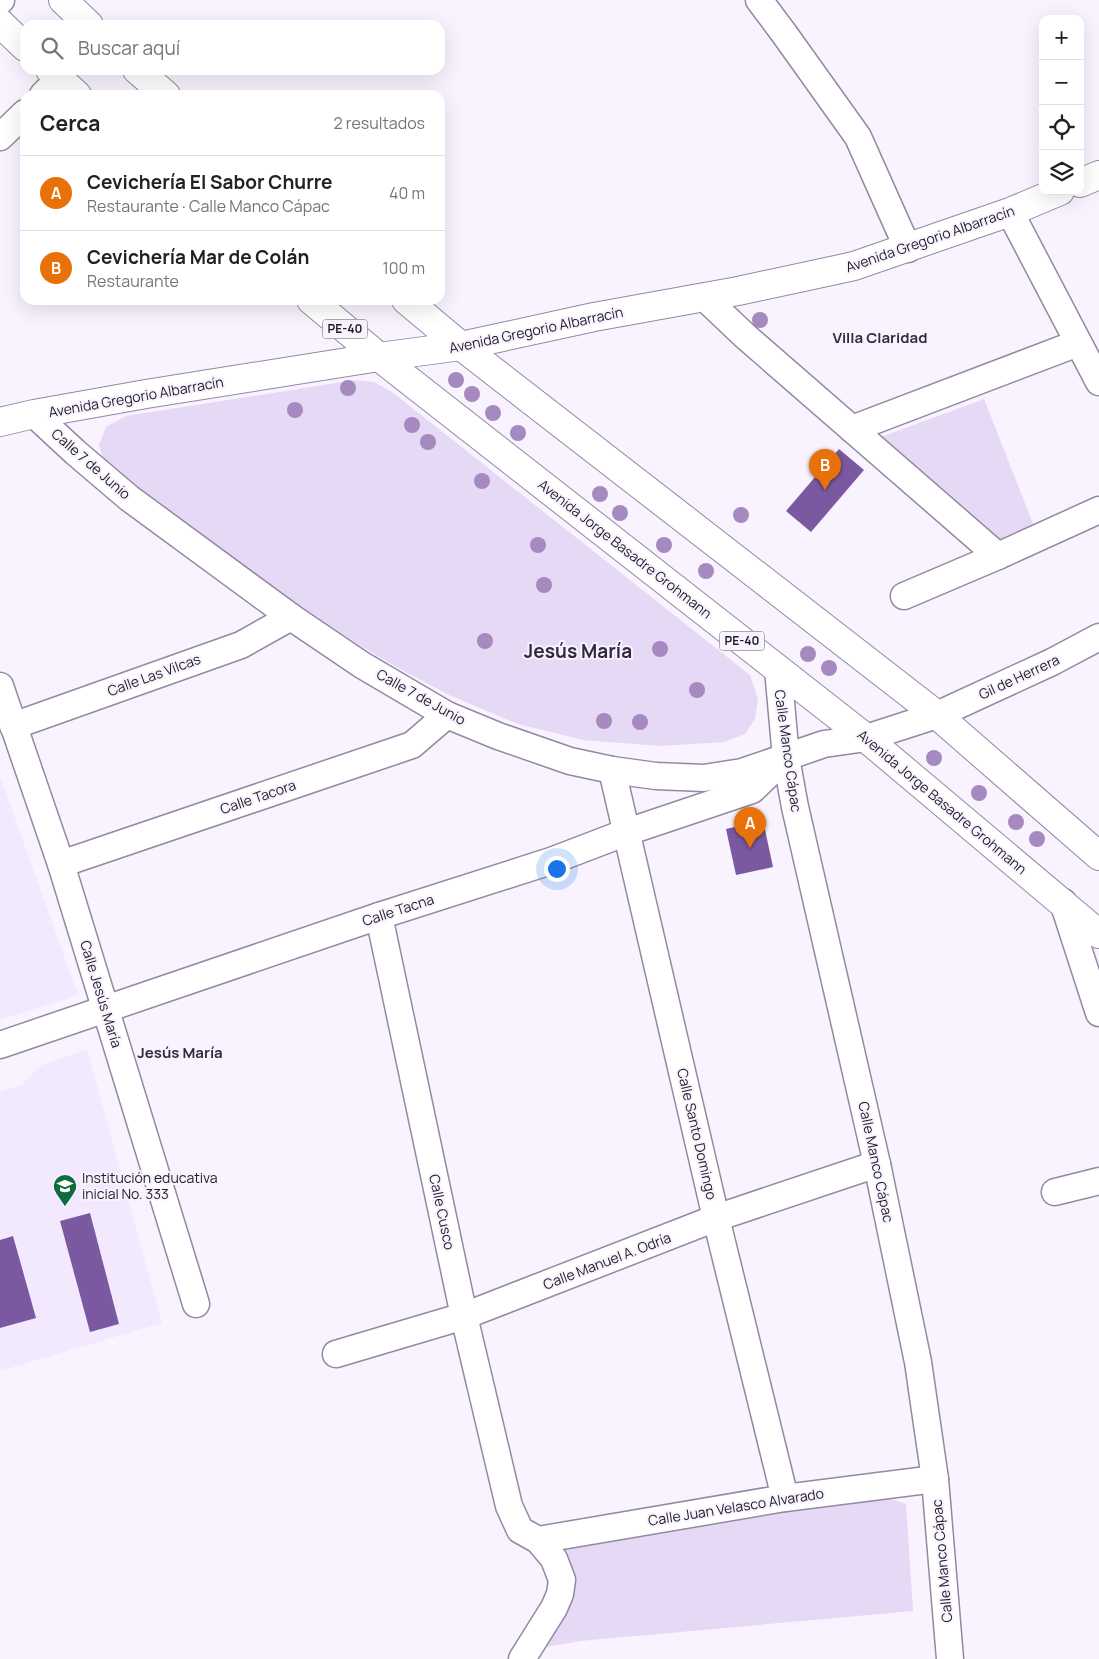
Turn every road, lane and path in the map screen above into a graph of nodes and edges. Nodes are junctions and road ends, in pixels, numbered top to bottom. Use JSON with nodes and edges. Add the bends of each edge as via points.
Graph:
{"nodes":[{"id":1,"x":63,"y":0,"type":"edge"},
{"id":2,"x":759,"y":0,"type":"edge"},
{"id":3,"x":84,"y":20,"type":"edge"},
{"id":4,"x":0,"y":23,"type":"edge"},
{"id":5,"x":20,"y":42,"type":"edge"},
{"id":6,"x":143,"y":75,"type":"edge"},
{"id":7,"x":160,"y":90,"type":"edge"},
{"id":8,"x":20,"y":118,"type":"edge"},
{"id":9,"x":0,"y":137,"type":"edge"},
{"id":10,"x":1099,"y":175,"type":"edge"},
{"id":11,"x":1084,"y":181,"type":"edge"},
{"id":12,"x":1050,"y":195,"type":"edge"},
{"id":13,"x":1010,"y":212,"type":"junction"},
{"id":14,"x":908,"y":249,"type":"junction"},
{"id":15,"x":704,"y":297,"type":"junction"},
{"id":16,"x":317,"y":305,"type":"edge"},
{"id":17,"x":412,"y":305,"type":"edge"},
{"id":18,"x":1078,"y":343,"type":"junction"},
{"id":19,"x":461,"y":346,"type":"junction"},
{"id":20,"x":379,"y":357,"type":"junction"},
{"id":21,"x":1099,"y":382,"type":"edge"},
{"id":22,"x":34,"y":414,"type":"junction"},
{"id":23,"x":0,"y":422,"type":"edge"},
{"id":24,"x":852,"y":429,"type":"junction"},
{"id":25,"x":1099,"y":510,"type":"edge"},
{"id":26,"x":998,"y":556,"type":"junction"},
{"id":27,"x":904,"y":596,"type":"dead end"},
{"id":28,"x":291,"y":617,"type":"junction"},
{"id":29,"x":1099,"y":637,"type":"edge"},
{"id":30,"x":778,"y":669,"type":"junction"},
{"id":31,"x":0,"y":686,"type":"edge"},
{"id":32,"x":447,"y":715,"type":"junction"},
{"id":33,"x":937,"y":715,"type":"junction"},
{"id":34,"x":13,"y":726,"type":"junction"},
{"id":35,"x":866,"y":738,"type":"junction"},
{"id":36,"x":786,"y":758,"type":"junction"},
{"id":37,"x":612,"y":770,"type":"junction"},
{"id":38,"x":627,"y":832,"type":"junction"},
{"id":39,"x":1099,"y":856,"type":"edge"},
{"id":40,"x":61,"y":864,"type":"junction"},
{"id":41,"x":1063,"y":902,"type":"junction"},
{"id":42,"x":379,"y":916,"type":"junction"},
{"id":43,"x":1099,"y":934,"type":"edge"},
{"id":44,"x":105,"y":1009,"type":"junction"},
{"id":45,"x":1099,"y":1013,"type":"edge"},
{"id":46,"x":0,"y":1045,"type":"edge"},
{"id":47,"x":878,"y":1164,"type":"junction"},
{"id":48,"x":1099,"y":1181,"type":"edge"},
{"id":49,"x":1055,"y":1192,"type":"dead end"},
{"id":50,"x":716,"y":1218,"type":"junction"},
{"id":51,"x":196,"y":1304,"type":"dead end"},
{"id":52,"x":464,"y":1316,"type":"junction"},
{"id":53,"x":336,"y":1354,"type":"dead end"},
{"id":54,"x":935,"y":1479,"type":"junction"},
{"id":55,"x":785,"y":1498,"type":"junction"},
{"id":56,"x":538,"y":1540,"type":"junction"},
{"id":57,"x":522,"y":1659,"type":"edge"},
{"id":58,"x":950,"y":1659,"type":"edge"}],
"edges":[{"from":1,"to":3,"type":"main road"},
{"from":2,"to":14,"type":"street","via":[[858,137]]},
{"from":4,"to":5,"type":"main road"},
{"from":6,"to":7,"type":"main road"},
{"from":8,"to":9,"type":"street"},
{"from":10,"to":11,"type":"main road"},
{"from":12,"to":13,"type":"main road","name":"Avenida Gregorio Albarracín"},
{"from":13,"to":14,"type":"main road","name":"Avenida Gregorio Albarracín"},
{"from":13,"to":18,"type":"street"},
{"from":14,"to":15,"type":"main road","name":"Avenida Gregorio Albarracín","via":[[854,266]]},
{"from":15,"to":19,"type":"main road","name":"Avenida Gregorio Albarracín"},
{"from":15,"to":24,"type":"street"},
{"from":16,"to":20,"type":"main road","name":"Avenida Jorge Basadre Grohmann","number":"PE-40"},
{"from":17,"to":19,"type":"main road"},
{"from":18,"to":21,"type":"street"},
{"from":18,"to":24,"type":"street"},
{"from":19,"to":20,"type":"main road","name":"Avenida Gregorio Albarracín"},
{"from":19,"to":33,"type":"main road"},
{"from":20,"to":22,"type":"main road","name":"Avenida Gregorio Albarracín"},
{"from":20,"to":30,"type":"main road","name":"Avenida Jorge Basadre Grohmann","number":"PE-40"},
{"from":22,"to":23,"type":"main road","name":"Avenida Gregorio Albarracín"},
{"from":22,"to":28,"type":"street","name":"Calle 7 de Junio","via":[[129,498]]},
{"from":24,"to":26,"type":"street"},
{"from":25,"to":26,"type":"street"},
{"from":26,"to":27,"type":"street"},
{"from":28,"to":32,"type":"street","name":"Calle 7 de Junio","via":[[362,665]]},
{"from":28,"to":34,"type":"street","name":"Calle Las Vilcas","via":[[241,645]]},
{"from":29,"to":33,"type":"street","name":"Gil de Herrera"},
{"from":30,"to":35,"type":"main road","name":"Avenida Jorge Basadre Grohmann","number":"PE-40"},
{"from":30,"to":36,"type":"street","name":"Calle Manco Cápac"},
{"from":31,"to":34,"type":"street","name":"Calle Jesús María"},
{"from":32,"to":37,"type":"street","name":"Calle 7 de Junio","via":[[570,761]]},
{"from":32,"to":40,"type":"street","name":"Calle Tacora","via":[[412,745]]},
{"from":33,"to":35,"type":"street","name":"Calle 7 de Junio"},
{"from":33,"to":39,"type":"main road"},
{"from":34,"to":40,"type":"street","name":"Calle Jesús María"},
{"from":35,"to":36,"type":"street","name":"Calle 7 de Junio","via":[[824,744]]},
{"from":35,"to":41,"type":"main road","name":"Avenida Jorge Basadre Grohmann","number":"PE-40"},
{"from":36,"to":37,"type":"street","name":"Calle 7 de Junio","via":[[742,772],[704,778]]},
{"from":36,"to":38,"type":"street","name":"Calle Tacna","via":[[752,790]]},
{"from":36,"to":47,"type":"street","name":"Calle Manco Cápac"},
{"from":37,"to":38,"type":"street","name":"Calle Santo Domingo"},
{"from":38,"to":42,"type":"street","name":"Calle Tacna","via":[[551,861]]},
{"from":38,"to":50,"type":"street","name":"Calle Santo Domingo"},
{"from":40,"to":44,"type":"street","name":"Calle Jesús María"},
{"from":41,"to":43,"type":"main road","name":"Avenida Jorge Basadre Grohmann","number":"PE-40"},
{"from":41,"to":45,"type":"street"},
{"from":42,"to":44,"type":"street","name":"Calle Tacna"},
{"from":42,"to":52,"type":"street","name":"Calle Cusco"},
{"from":44,"to":46,"type":"street","name":"Calle Tacna"},
{"from":44,"to":51,"type":"street","name":"Calle Jesús María"},
{"from":47,"to":50,"type":"street","name":"Calle Manuel A. Odría"},
{"from":47,"to":54,"type":"street","name":"Calle Manco Cápac","via":[[918,1362]]},
{"from":48,"to":49,"type":"street"},
{"from":50,"to":52,"type":"street","name":"Calle Manuel A. Odría"},
{"from":50,"to":55,"type":"street","name":"Calle Santo Domingo"},
{"from":52,"to":53,"type":"street","name":"Calle Manuel A. Odría"},
{"from":52,"to":56,"type":"street","name":"Calle Cusco","via":[[509,1506],[520,1530]]},
{"from":54,"to":55,"type":"street","name":"Calle Juan Velasco Alvarado"},
{"from":54,"to":58,"type":"street","name":"Calle Manco Cápac"},
{"from":55,"to":56,"type":"street","name":"Calle Juan Velasco Alvarado"},
{"from":56,"to":57,"type":"street","name":"Calle Cusco","via":[[554,1559],[562,1580],[554,1608]]}]}
